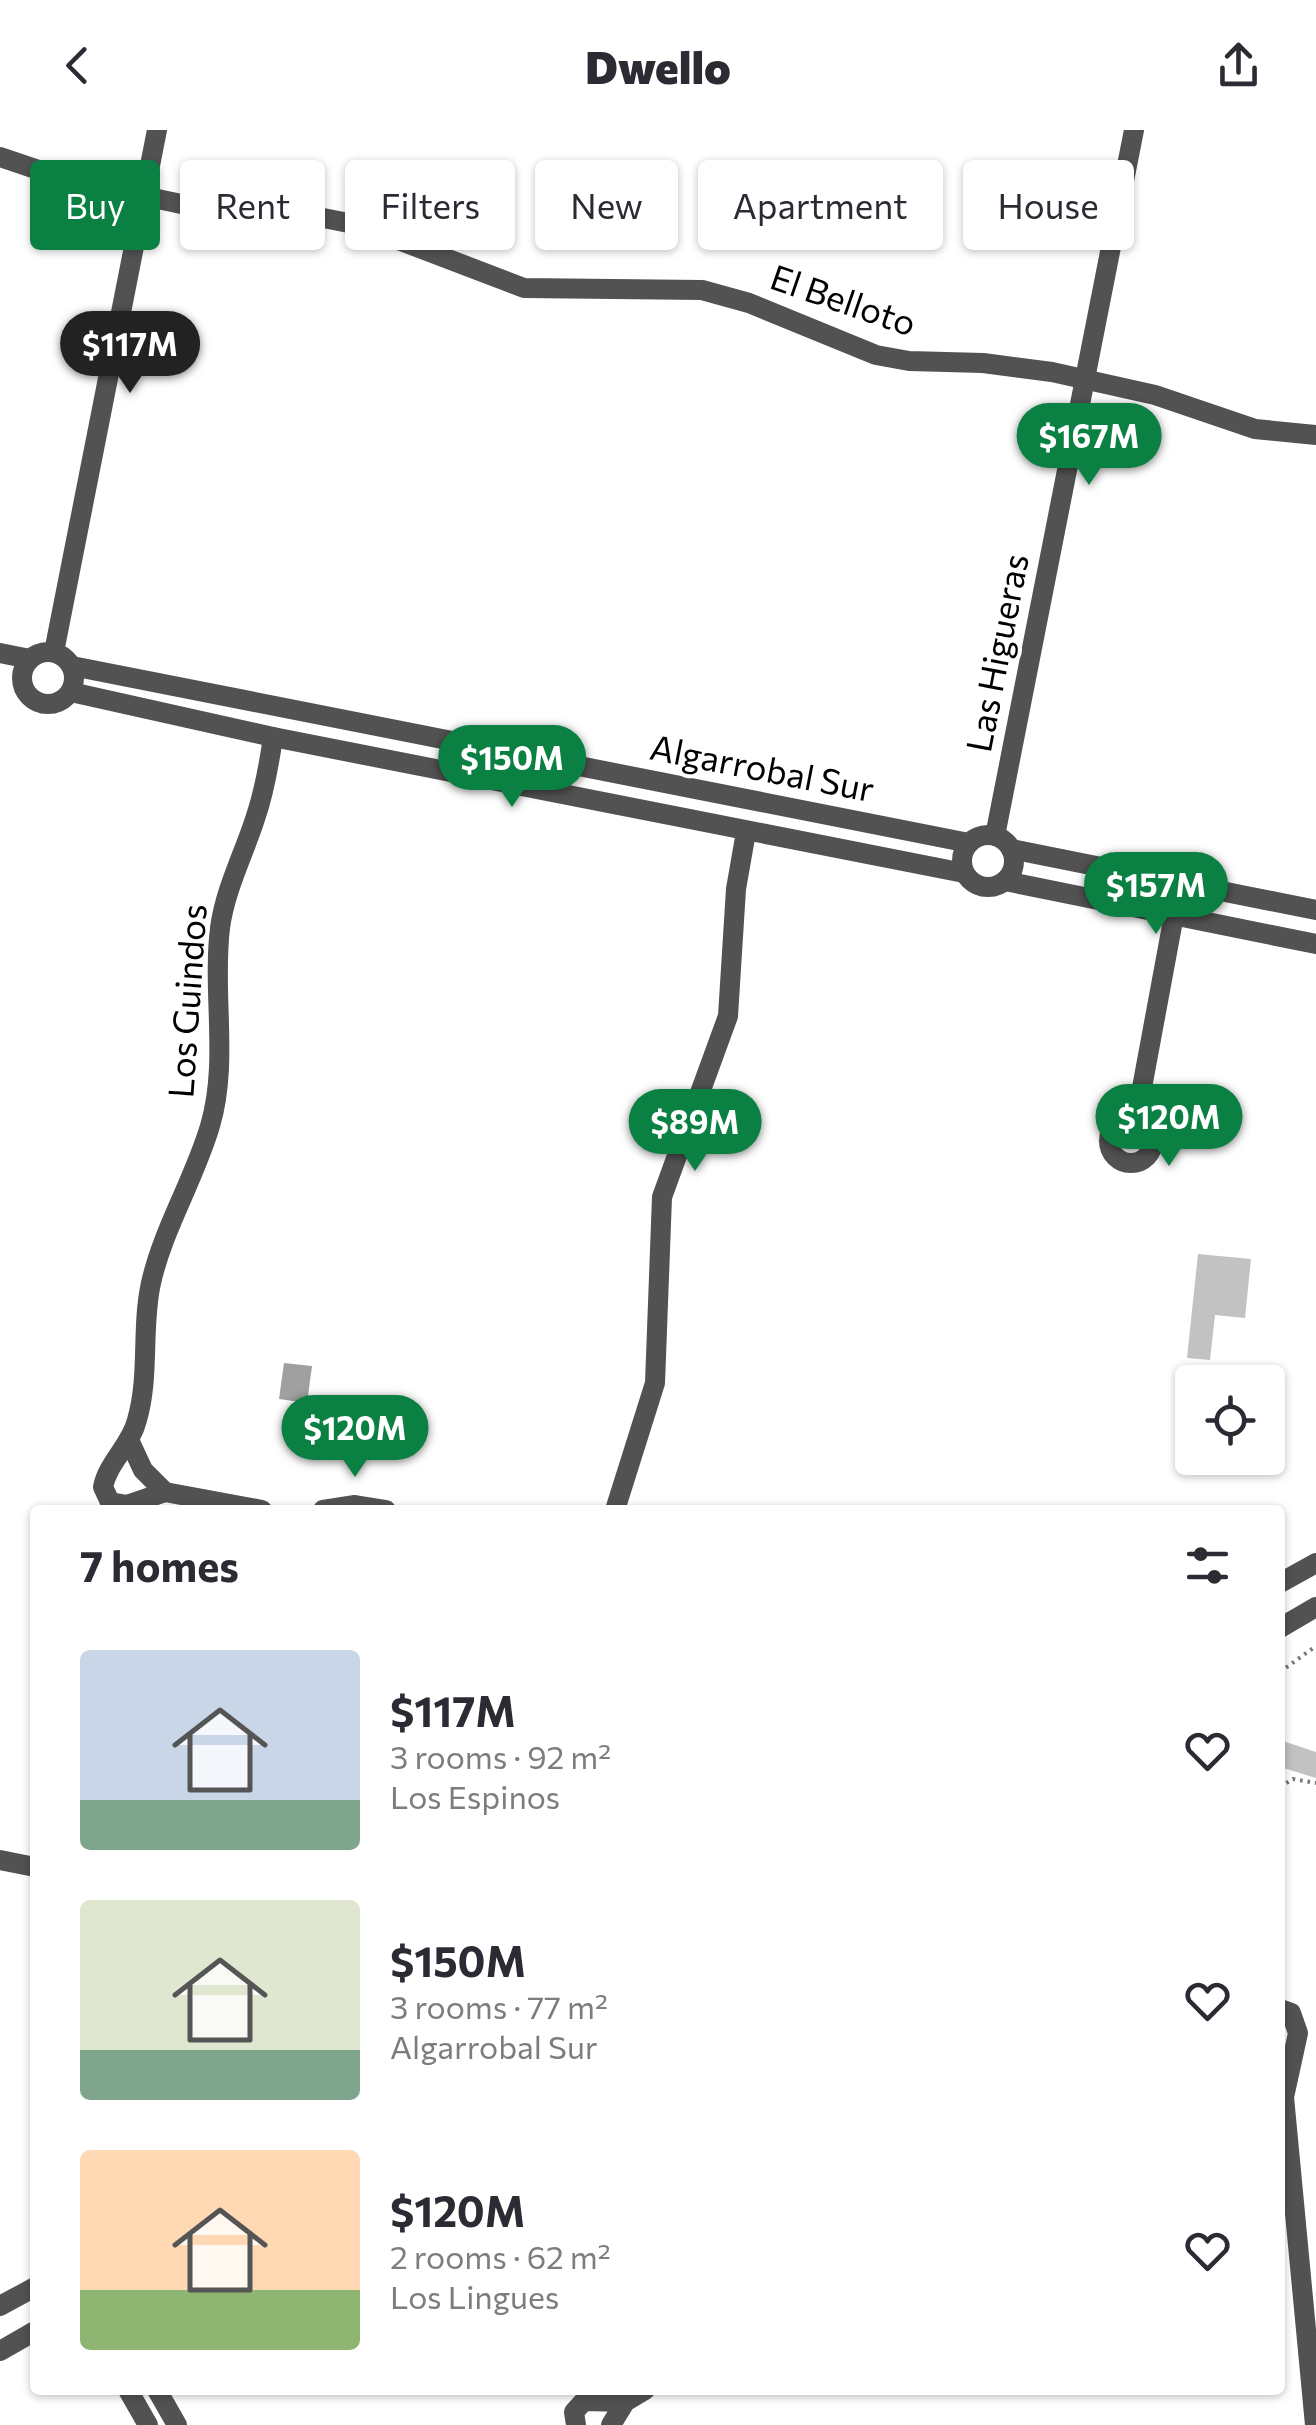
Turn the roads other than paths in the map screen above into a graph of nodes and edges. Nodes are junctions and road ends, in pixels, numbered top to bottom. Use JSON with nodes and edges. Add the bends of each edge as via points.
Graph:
{"nodes":[{"id":1,"x":158,"y":130,"type":"edge"},
{"id":2,"x":1134,"y":130,"type":"edge"},
{"id":3,"x":0,"y":157,"type":"edge"},
{"id":4,"x":152,"y":160,"type":"edge"},
{"id":5,"x":30,"y":168,"type":"edge"},
{"id":6,"x":160,"y":199,"type":"edge"},
{"id":7,"x":133,"y":250,"type":"edge"},
{"id":8,"x":1086,"y":378,"type":"junction"},
{"id":9,"x":1316,"y":435,"type":"edge"},
{"id":10,"x":54,"y":652,"type":"junction"},
{"id":11,"x":0,"y":653,"type":"edge"},
{"id":12,"x":30,"y":659,"type":"junction"},
{"id":13,"x":72,"y":666,"type":"junction"},
{"id":14,"x":0,"y":683,"type":"edge"},
{"id":15,"x":24,"y":688,"type":"junction"},
{"id":16,"x":71,"y":692,"type":"junction"},
{"id":17,"x":273,"y":738,"type":"junction"},
{"id":18,"x":746,"y":832,"type":"junction"},
{"id":19,"x":969,"y":843,"type":"junction"},
{"id":20,"x":1003,"y":843,"type":"junction"},
{"id":21,"x":964,"y":874,"type":"junction"},
{"id":22,"x":1006,"y":881,"type":"junction"},
{"id":23,"x":1316,"y":910,"type":"edge"},
{"id":24,"x":1174,"y":915,"type":"junction"},
{"id":25,"x":1316,"y":944,"type":"edge"},
{"id":26,"x":1136,"y":1120,"type":"dead end"},
{"id":27,"x":130,"y":1442,"type":"junction"},
{"id":28,"x":165,"y":1492,"type":"junction"},
{"id":29,"x":120,"y":1505,"type":"edge"},
{"id":30,"x":125,"y":1505,"type":"edge"},
{"id":31,"x":235,"y":1505,"type":"edge"},
{"id":32,"x":617,"y":1505,"type":"edge"},
{"id":33,"x":1316,"y":1563,"type":"edge"},
{"id":34,"x":1285,"y":1580,"type":"edge"},
{"id":35,"x":1316,"y":1608,"type":"edge"},
{"id":36,"x":1285,"y":1625,"type":"edge"},
{"id":37,"x":0,"y":1860,"type":"edge"},
{"id":38,"x":30,"y":1866,"type":"edge"},
{"id":39,"x":1285,"y":2011,"type":"edge"},
{"id":40,"x":1285,"y":2080,"type":"edge"},
{"id":41,"x":1285,"y":2122,"type":"edge"},
{"id":42,"x":30,"y":2290,"type":"edge"},
{"id":43,"x":0,"y":2306,"type":"edge"},
{"id":44,"x":30,"y":2334,"type":"edge"},
{"id":45,"x":0,"y":2352,"type":"edge"},
{"id":46,"x":131,"y":2395,"type":"edge"},
{"id":47,"x":161,"y":2395,"type":"edge"},
{"id":48,"x":636,"y":2395,"type":"edge"},
{"id":49,"x":624,"y":2402,"type":"junction"},
{"id":50,"x":148,"y":2425,"type":"edge"},
{"id":51,"x":178,"y":2425,"type":"edge"},
{"id":52,"x":576,"y":2425,"type":"edge"},
{"id":53,"x":611,"y":2425,"type":"edge"},
{"id":54,"x":1315,"y":2425,"type":"edge"}],
"edges":[{"from":1,"to":4,"type":"street"},
{"from":2,"to":8,"type":"street","name":"Las Higueras"},
{"from":3,"to":5,"type":"street","name":"El Belloto"},
{"from":6,"to":8,"type":"street","name":"El Belloto","via":[[359,225],[524,288],[702,290],[876,355]]},
{"from":7,"to":10,"type":"street"},
{"from":8,"to":9,"type":"street","name":"El Belloto","via":[[1255,429]]},
{"from":8,"to":20,"type":"street","name":"Las Higueras"},
{"from":10,"to":12,"type":"street"},
{"from":10,"to":13,"type":"street"},
{"from":11,"to":12,"type":"street"},
{"from":12,"to":15,"type":"street","via":[[22,672]]},
{"from":13,"to":16,"type":"street"},
{"from":13,"to":19,"type":"street","name":"Algarrobal Sur"},
{"from":14,"to":15,"type":"street"},
{"from":15,"to":16,"type":"street","via":[[46,704]]},
{"from":16,"to":17,"type":"street","name":"Algarrobal Sur"},
{"from":17,"to":18,"type":"street","name":"Algarrobal Sur"},
{"from":17,"to":27,"type":"street","name":"Los Guindos","via":[[263,793],[220,928],[214,1108],[154,1269],[144,1389]]},
{"from":18,"to":21,"type":"street","name":"Algarrobal Sur"},
{"from":18,"to":32,"type":"street","via":[[728,1016],[662,1197],[655,1383]]},
{"from":19,"to":20,"type":"street","via":[[981,836]]},
{"from":19,"to":21,"type":"street"},
{"from":20,"to":22,"type":"street","via":[[1013,870]]},
{"from":20,"to":23,"type":"street"},
{"from":21,"to":22,"type":"street","via":[[986,888]]},
{"from":22,"to":24,"type":"street"},
{"from":24,"to":25,"type":"street"},
{"from":24,"to":26,"type":"street"},
{"from":27,"to":28,"type":"street","via":[[143,1470]]},
{"from":27,"to":29,"type":"street","name":"Los Guindos","via":[[103,1487],[106,1498]]},
{"from":28,"to":30,"type":"street","name":"Los Guindos"},
{"from":28,"to":31,"type":"street","name":"Los Guindos"},
{"from":33,"to":34,"type":"street"},
{"from":35,"to":36,"type":"street"},
{"from":37,"to":38,"type":"street"},
{"from":39,"to":40,"type":"street","via":[[1298,2026]]},
{"from":41,"to":54,"type":"street"},
{"from":42,"to":43,"type":"street"},
{"from":44,"to":45,"type":"street"},
{"from":46,"to":50,"type":"street"},
{"from":47,"to":51,"type":"street"},
{"from":48,"to":49,"type":"street"},
{"from":49,"to":52,"type":"street","via":[[584,2401],[574,2412]]},
{"from":49,"to":53,"type":"street"}]}
